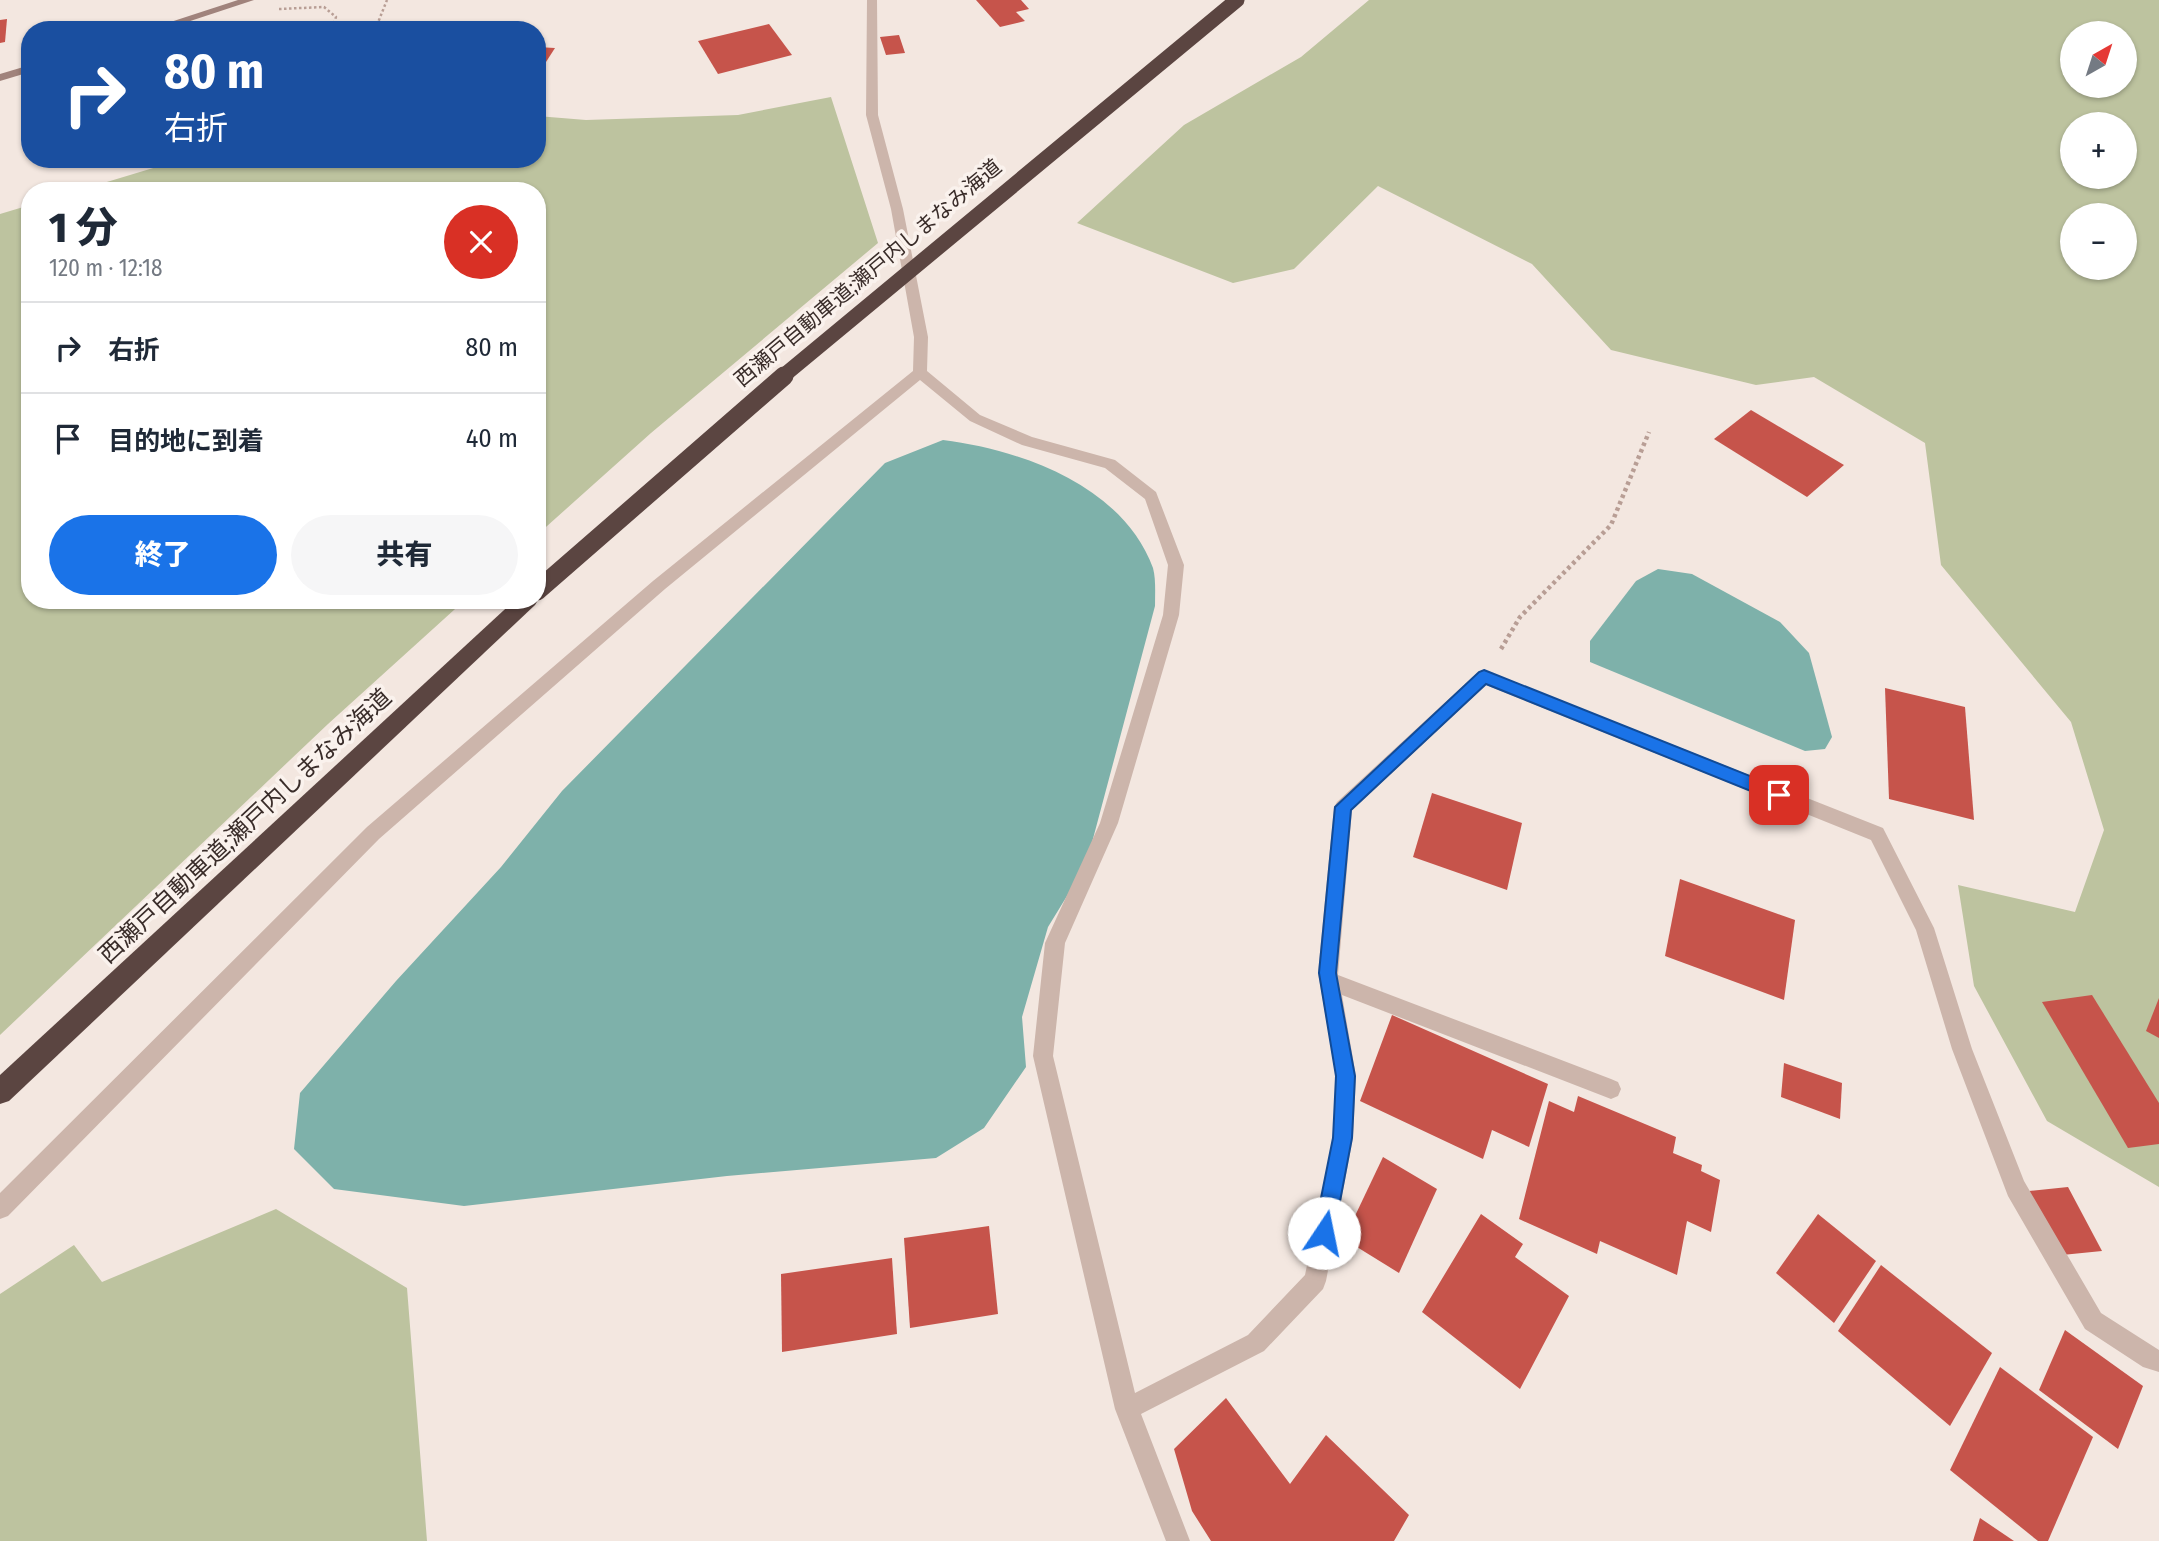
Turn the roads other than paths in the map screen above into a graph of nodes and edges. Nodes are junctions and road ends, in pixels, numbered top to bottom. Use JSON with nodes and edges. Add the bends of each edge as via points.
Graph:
{"nodes":[{"id":1,"x":249,"y":0,"type":"edge"},
{"id":2,"x":872,"y":0,"type":"edge"},
{"id":3,"x":1237,"y":0,"type":"edge"},
{"id":4,"x":180,"y":21,"type":"edge"},
{"id":5,"x":21,"y":71,"type":"edge"},
{"id":6,"x":0,"y":78,"type":"edge"},
{"id":7,"x":920,"y":373,"type":"junction"},
{"id":8,"x":546,"y":584,"type":"edge"},
{"id":9,"x":518,"y":609,"type":"edge"},
{"id":10,"x":1330,"y":981,"type":"junction"},
{"id":11,"x":1611,"y":1088,"type":"dead end"},
{"id":12,"x":0,"y":1092,"type":"edge"},
{"id":13,"x":0,"y":1208,"type":"edge"},
{"id":14,"x":2159,"y":1361,"type":"edge"},
{"id":15,"x":1127,"y":1409,"type":"junction"},
{"id":16,"x":1178,"y":1541,"type":"edge"}],
"edges":[{"from":1,"to":4,"type":"main road"},
{"from":2,"to":7,"type":"street","via":[[872,115],[897,209],[921,337]]},
{"from":3,"to":8,"type":"highway","name":"西瀬戸自動車道;瀬戸内しまなみ海道","bridge":true,"via":[[747,407]]},
{"from":5,"to":6,"type":"main road"},
{"from":7,"to":13,"type":"street","via":[[659,585],[373,833]]},
{"from":7,"to":15,"type":"street","via":[[975,418],[1027,441],[1110,464],[1151,496],[1176,565],[1171,615],[1110,823],[1055,943],[1043,1056]]},
{"from":9,"to":12,"type":"highway","name":"西瀬戸自動車道;瀬戸内しまなみ海道"},
{"from":10,"to":11,"type":"street"},
{"from":10,"to":14,"type":"street","via":[[1343,807],[1484,677],[1877,834],[1925,928],[1962,1049],[2016,1188],[2093,1321]]},
{"from":10,"to":15,"type":"street","via":[[1346,1076],[1343,1126],[1315,1281],[1255,1343]]},
{"from":15,"to":16,"type":"street"}]}
